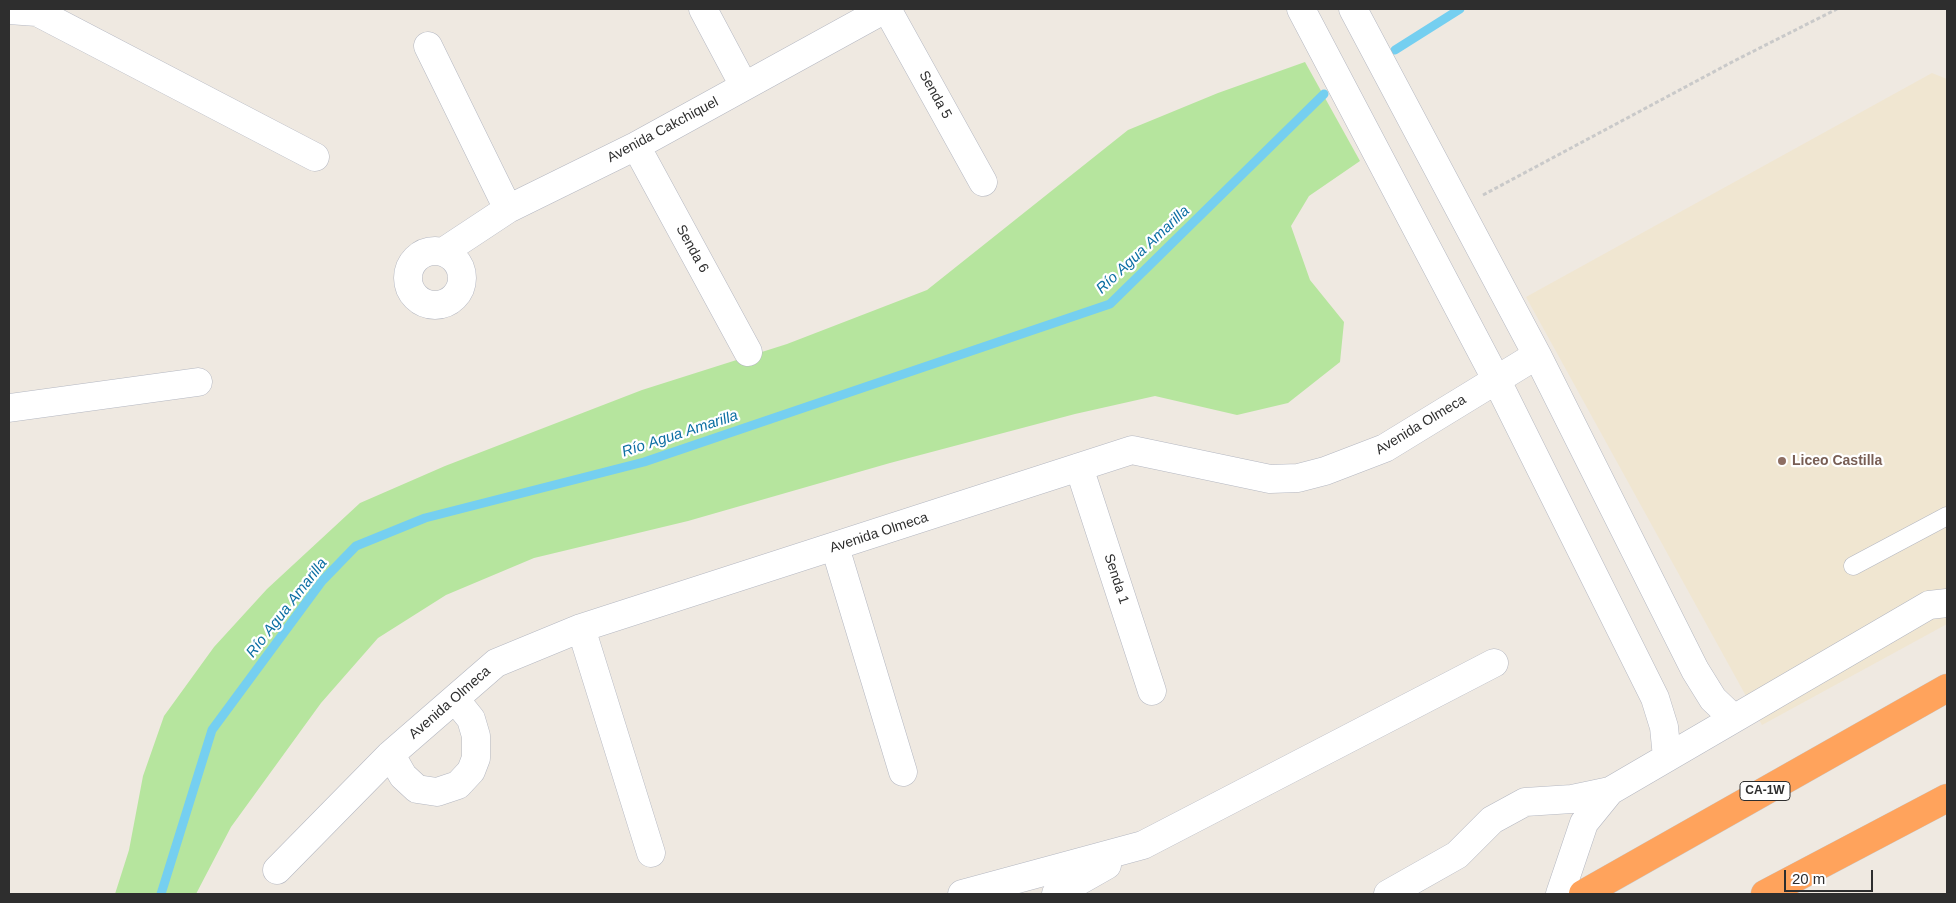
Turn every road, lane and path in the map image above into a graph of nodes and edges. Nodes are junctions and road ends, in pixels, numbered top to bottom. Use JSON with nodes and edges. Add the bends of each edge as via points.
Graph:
{"nodes":[{"id":1,"x":703,"y":9,"type":"edge"},
{"id":2,"x":886,"y":9,"type":"edge"},
{"id":3,"x":1301,"y":9,"type":"edge"},
{"id":4,"x":1353,"y":9,"type":"edge"},
{"id":5,"x":1836,"y":9,"type":"edge"},
{"id":6,"x":9,"y":10,"type":"edge"},
{"id":7,"x":39,"y":10,"type":"edge"},
{"id":8,"x":428,"y":46,"type":"dead end"},
{"id":9,"x":744,"y":86,"type":"junction"},
{"id":10,"x":636,"y":146,"type":"junction"},
{"id":11,"x":315,"y":157,"type":"dead end"},
{"id":12,"x":983,"y":182,"type":"dead end"},
{"id":13,"x":1460,"y":208,"type":"junction"},
{"id":14,"x":508,"y":209,"type":"junction"},
{"id":15,"x":443,"y":252,"type":"dead end"},
{"id":16,"x":748,"y":352,"type":"dead end"},
{"id":17,"x":1537,"y":355,"type":"junction"},
{"id":18,"x":1496,"y":379,"type":"junction"},
{"id":19,"x":198,"y":382,"type":"dead end"},
{"id":20,"x":9,"y":408,"type":"edge"},
{"id":21,"x":1079,"y":467,"type":"junction"},
{"id":22,"x":1947,"y":516,"type":"edge"},
{"id":23,"x":834,"y":547,"type":"junction"},
{"id":24,"x":1853,"y":566,"type":"dead end"},
{"id":25,"x":1947,"y":603,"type":"edge"},
{"id":26,"x":581,"y":628,"type":"junction"},
{"id":27,"x":1494,"y":663,"type":"dead end"},
{"id":28,"x":1947,"y":688,"type":"edge"},
{"id":29,"x":1152,"y":691,"type":"dead end"},
{"id":30,"x":455,"y":699,"type":"junction"},
{"id":31,"x":1733,"y":718,"type":"junction"},
{"id":32,"x":390,"y":754,"type":"junction"},
{"id":33,"x":1667,"y":757,"type":"junction"},
{"id":34,"x":903,"y":772,"type":"dead end"},
{"id":35,"x":1610,"y":791,"type":"junction"},
{"id":36,"x":1947,"y":798,"type":"edge"},
{"id":37,"x":1143,"y":845,"type":"junction"},
{"id":38,"x":651,"y":853,"type":"dead end"},
{"id":39,"x":1813,"y":869,"type":"junction"},
{"id":40,"x":277,"y":870,"type":"dead end"},
{"id":41,"x":962,"y":894,"type":"edge"},
{"id":42,"x":1056,"y":894,"type":"edge"},
{"id":43,"x":1388,"y":894,"type":"edge"},
{"id":44,"x":1560,"y":894,"type":"edge"},
{"id":45,"x":1583,"y":894,"type":"edge"},
{"id":46,"x":1765,"y":894,"type":"edge"},
{"id":47,"x":1785,"y":894,"type":"edge"}],
"edges":[{"from":1,"to":9,"type":"street"},
{"from":2,"to":9,"type":"street","name":"Avenida Cakchiquel"},
{"from":2,"to":12,"type":"street","name":"Senda 5"},
{"from":3,"to":18,"type":"street"},
{"from":4,"to":13,"type":"street"},
{"from":5,"to":13,"type":"path","via":[[1734,60]]},
{"from":6,"to":7,"type":"street"},
{"from":7,"to":11,"type":"street"},
{"from":8,"to":14,"type":"street"},
{"from":9,"to":10,"type":"street","name":"Avenida Cakchiquel"},
{"from":10,"to":14,"type":"street","name":"Avenida Cakchiquel"},
{"from":10,"to":16,"type":"street","name":"Senda 6"},
{"from":13,"to":17,"type":"street"},
{"from":14,"to":15,"type":"street","name":"Avenida Cakchiquel"},
{"from":17,"to":18,"type":"street","name":"Avenida Olmeca"},
{"from":17,"to":31,"type":"street","via":[[1695,670],[1713,698]]},
{"from":18,"to":21,"type":"street","name":"Avenida Olmeca","via":[[1385,448],[1298,478],[1270,479],[1132,450]]},
{"from":18,"to":33,"type":"street","via":[[1655,698],[1664,727]]},
{"from":19,"to":20,"type":"street"},
{"from":21,"to":23,"type":"street","name":"Avenida Olmeca"},
{"from":21,"to":29,"type":"street","name":"Senda 1"},
{"from":22,"to":24,"type":"lane"},
{"from":23,"to":26,"type":"street","name":"Avenida Olmeca"},
{"from":23,"to":34,"type":"street"},
{"from":25,"to":31,"type":"street","via":[[1929,606]]},
{"from":26,"to":30,"type":"street","name":"Avenida Olmeca","via":[[496,663]]},
{"from":26,"to":38,"type":"street"},
{"from":27,"to":37,"type":"street"},
{"from":28,"to":45,"type":"highway","number":"CA-1W"},
{"from":30,"to":32,"type":"street","name":"Avenida Olmeca"},
{"from":30,"to":32,"type":"street","via":[[470,719],[476,736],[472,771],[458,785],[437,792],[418,789],[403,776]]},
{"from":31,"to":33,"type":"street"},
{"from":32,"to":40,"type":"street","name":"Avenida Olmeca"},
{"from":33,"to":35,"type":"street"},
{"from":35,"to":43,"type":"street","via":[[1572,799],[1525,802],[1492,820],[1457,855]]},
{"from":35,"to":44,"type":"street","via":[[1584,823]]},
{"from":36,"to":39,"type":"highway"},
{"from":37,"to":41,"type":"street"},
{"from":37,"to":42,"type":"street"},
{"from":39,"to":46,"type":"highway"},
{"from":39,"to":47,"type":"street"}]}
